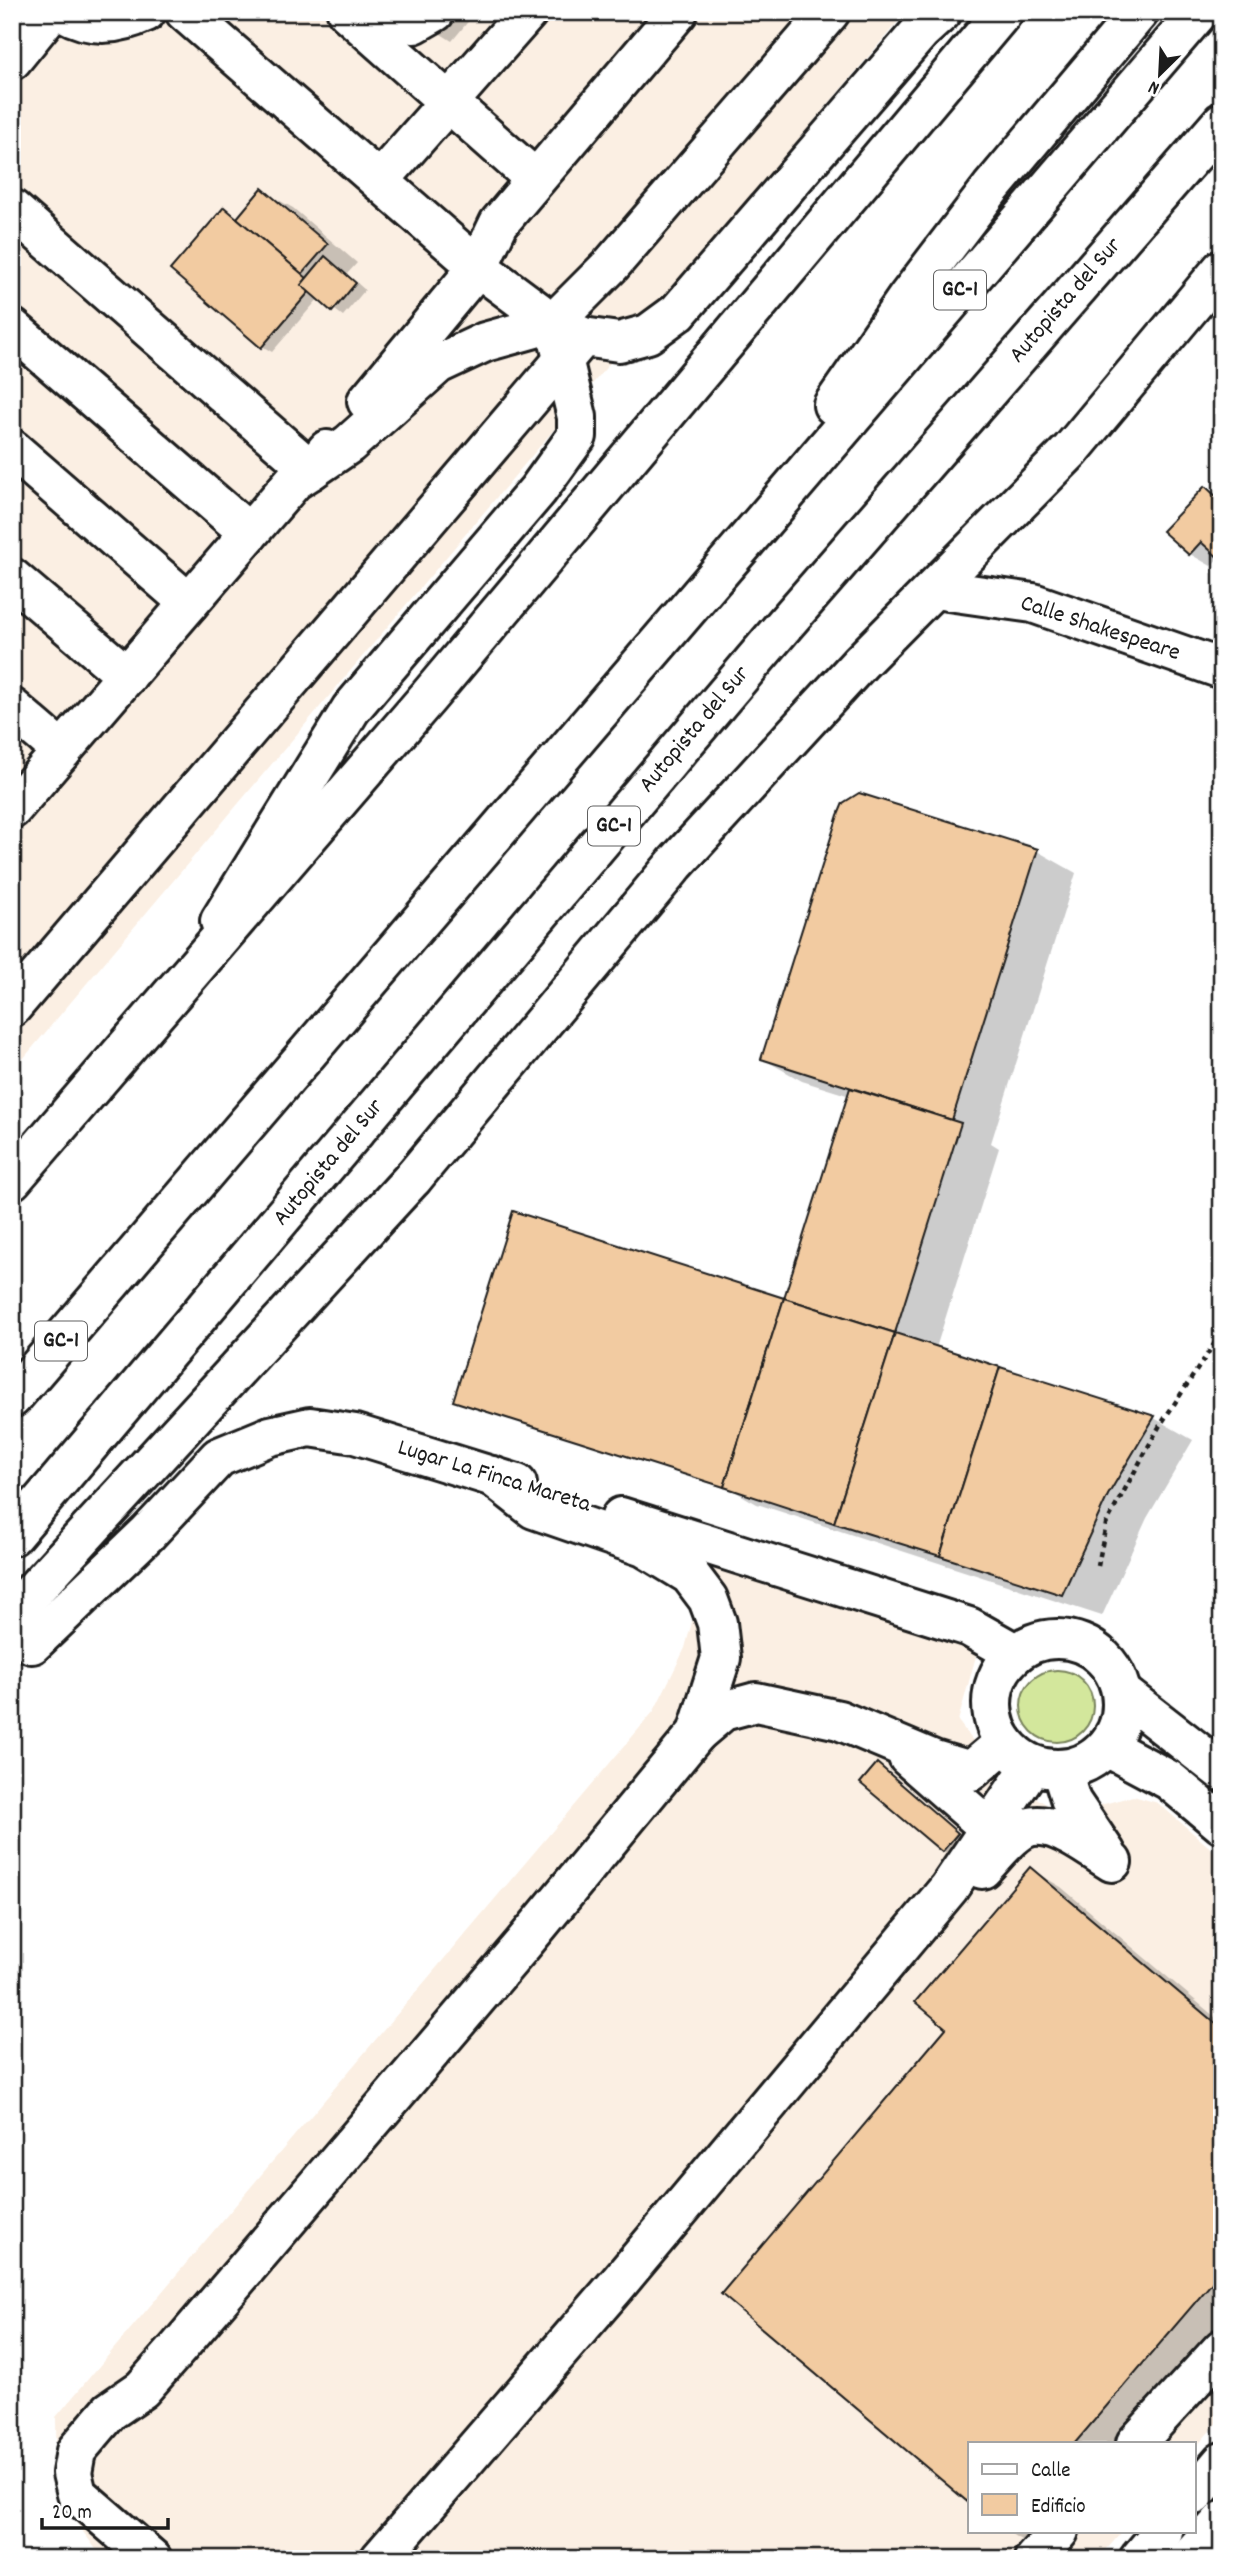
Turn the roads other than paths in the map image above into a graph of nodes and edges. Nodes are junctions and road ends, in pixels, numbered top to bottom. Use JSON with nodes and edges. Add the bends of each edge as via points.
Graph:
{"nodes":[{"id":1,"x":51,"y":12,"type":"edge"},
{"id":2,"x":64,"y":12,"type":"edge"},
{"id":3,"x":146,"y":12,"type":"edge"},
{"id":4,"x":185,"y":12,"type":"edge"},
{"id":5,"x":347,"y":12,"type":"edge"},
{"id":6,"x":389,"y":12,"type":"edge"},
{"id":7,"x":435,"y":12,"type":"edge"},
{"id":8,"x":528,"y":12,"type":"edge"},
{"id":9,"x":678,"y":12,"type":"edge"},
{"id":10,"x":830,"y":12,"type":"edge"},
{"id":11,"x":942,"y":12,"type":"edge"},
{"id":12,"x":1003,"y":12,"type":"edge"},
{"id":13,"x":1139,"y":12,"type":"edge"},
{"id":14,"x":1199,"y":12,"type":"edge"},
{"id":15,"x":12,"y":60,"type":"edge"},
{"id":16,"x":449,"y":102,"type":"junction"},
{"id":17,"x":1222,"y":122,"type":"edge"},
{"id":18,"x":535,"y":179,"type":"junction"},
{"id":19,"x":379,"y":181,"type":"junction"},
{"id":20,"x":12,"y":209,"type":"edge"},
{"id":21,"x":478,"y":267,"type":"junction"},
{"id":22,"x":1222,"y":269,"type":"edge"},
{"id":23,"x":12,"y":328,"type":"edge"},
{"id":24,"x":567,"y":341,"type":"junction"},
{"id":25,"x":12,"y":449,"type":"edge"},
{"id":26,"x":311,"y":470,"type":"junction"},
{"id":27,"x":250,"y":533,"type":"junction"},
{"id":28,"x":722,"y":567,"type":"junction"},
{"id":29,"x":12,"y":578,"type":"edge"},
{"id":30,"x":934,"y":589,"type":"junction"},
{"id":31,"x":189,"y":603,"type":"junction"},
{"id":32,"x":1222,"y":670,"type":"edge"},
{"id":33,"x":127,"y":676,"type":"junction"},
{"id":34,"x":12,"y":708,"type":"edge"},
{"id":35,"x":62,"y":751,"type":"junction"},
{"id":36,"x":12,"y":808,"type":"edge"},
{"id":37,"x":176,"y":991,"type":"junction"},
{"id":38,"x":12,"y":1007,"type":"edge"},
{"id":39,"x":12,"y":1180,"type":"edge"},
{"id":40,"x":110,"y":1283,"type":"junction"},
{"id":41,"x":12,"y":1365,"type":"edge"},
{"id":42,"x":12,"y":1398,"type":"edge"},
{"id":43,"x":492,"y":1476,"type":"junction"},
{"id":44,"x":12,"y":1536,"type":"edge"},
{"id":45,"x":19,"y":1642,"type":"edge"},
{"id":46,"x":1015,"y":1653,"type":"junction"},
{"id":47,"x":1122,"y":1693,"type":"junction"},
{"id":48,"x":697,"y":1733,"type":"junction"},
{"id":49,"x":893,"y":1744,"type":"junction"},
{"id":50,"x":1107,"y":1746,"type":"junction"},
{"id":51,"x":1032,"y":1759,"type":"junction"},
{"id":52,"x":1222,"y":1771,"type":"edge"},
{"id":53,"x":1222,"y":1824,"type":"edge"},
{"id":54,"x":990,"y":1829,"type":"junction"},
{"id":55,"x":949,"y":1888,"type":"junction"},
{"id":56,"x":1222,"y":2349,"type":"edge"},
{"id":57,"x":1137,"y":2442,"type":"edge"},
{"id":58,"x":1222,"y":2462,"type":"edge"},
{"id":59,"x":1196,"y":2493,"type":"edge"},
{"id":60,"x":1222,"y":2521,"type":"edge"},
{"id":61,"x":1058,"y":2532,"type":"edge"},
{"id":62,"x":1162,"y":2532,"type":"edge"},
{"id":63,"x":152,"y":2559,"type":"edge"},
{"id":64,"x":380,"y":2559,"type":"edge"},
{"id":65,"x":1034,"y":2559,"type":"edge"},
{"id":66,"x":1139,"y":2559,"type":"edge"},
{"id":67,"x":1188,"y":2559,"type":"edge"}],
"edges":[{"from":1,"to":15,"type":"main road"},
{"from":2,"to":3,"type":"main road","via":[[101,24]]},
{"from":4,"to":19,"type":"main road"},
{"from":5,"to":16,"type":"main road"},
{"from":6,"to":7,"type":"main road","via":[[414,24]]},
{"from":8,"to":16,"type":"main road"},
{"from":9,"to":18,"type":"main road"},
{"from":10,"to":24,"type":"main road","via":[[611,265]]},
{"from":11,"to":24,"type":"main road","via":[[678,312],[648,334],[619,342]]},
{"from":12,"to":37,"type":"main road"},
{"from":13,"to":28,"type":"main road","via":[[991,188],[907,298]]},
{"from":14,"to":28,"type":"main road","number":"GC-1"},
{"from":16,"to":18,"type":"main road"},
{"from":16,"to":19,"type":"main road"},
{"from":17,"to":44,"type":"main road","name":"Autopista del Sur","number":"GC-1","via":[[785,624]]},
{"from":18,"to":21,"type":"main road","via":[[499,223]]},
{"from":19,"to":21,"type":"main road"},
{"from":20,"to":26,"type":"main road"},
{"from":21,"to":24,"type":"main road"},
{"from":21,"to":26,"type":"main road"},
{"from":22,"to":30,"type":"main road","via":[[1070,450]]},
{"from":23,"to":27,"type":"main road"},
{"from":24,"to":26,"type":"main road","via":[[485,342],[438,364],[349,444]]},
{"from":24,"to":37,"type":"main road","via":[[577,436],[538,491],[351,709]]},
{"from":24,"to":38,"type":"main road"},
{"from":25,"to":31,"type":"main road"},
{"from":26,"to":27,"type":"main road","via":[[294,481]]},
{"from":27,"to":31,"type":"main road"},
{"from":28,"to":40,"type":"main road","number":"GC-1"},
{"from":29,"to":33,"type":"main road"},
{"from":30,"to":32,"type":"main road","name":"Calle Shakespeare","via":[[1033,603]]},
{"from":30,"to":45,"type":"main road","via":[[676,864]]},
{"from":31,"to":33,"type":"main road"},
{"from":33,"to":35,"type":"main road"},
{"from":34,"to":35,"type":"main road"},
{"from":35,"to":36,"type":"main road"},
{"from":37,"to":39,"type":"main road"},
{"from":40,"to":41,"type":"main road"},
{"from":40,"to":42,"type":"main road","number":"GC-1"},
{"from":43,"to":45,"type":"main road","name":"Lugar La Finca Mareta","via":[[355,1434],[310,1427],[270,1436],[219,1457],[148,1533]]},
{"from":43,"to":46,"type":"main road","name":"Lugar La Finca Mareta","via":[[969,1627]]},
{"from":43,"to":48,"type":"main road","via":[[534,1509],[644,1547],[690,1575],[708,1599],[717,1623],[721,1658]]},
{"from":46,"to":47,"type":"main road","via":[[1046,1640],[1080,1642],[1100,1654],[1114,1671]]},
{"from":46,"to":51,"type":"main road","via":[[993,1686],[991,1706],[995,1726]]},
{"from":47,"to":50,"type":"main road","via":[[1122,1712]]},
{"from":47,"to":52,"type":"main road"},
{"from":48,"to":49,"type":"main road","via":[[723,1712],[756,1702],[839,1720]]},
{"from":48,"to":63,"type":"main road","via":[[206,2316],[142,2389],[110,2411],[76,2451],[72,2473],[77,2494]]},
{"from":49,"to":51,"type":"main road","via":[[971,1770]]},
{"from":49,"to":54,"type":"main road"},
{"from":50,"to":51,"type":"main road","via":[[1094,1758]]},
{"from":50,"to":53,"type":"main road","via":[[1170,1780]]},
{"from":51,"to":54,"type":"main road"},
{"from":51,"to":55,"type":"main road","via":[[1071,1801],[1112,1862],[1059,1831],[1036,1827],[1023,1830],[970,1881]]},
{"from":54,"to":55,"type":"main road"},
{"from":55,"to":64,"type":"main road"},
{"from":56,"to":57,"type":"main road"},
{"from":58,"to":59,"type":"main road"},
{"from":60,"to":67,"type":"main road"},
{"from":61,"to":65,"type":"main road"},
{"from":62,"to":66,"type":"main road"}]}
